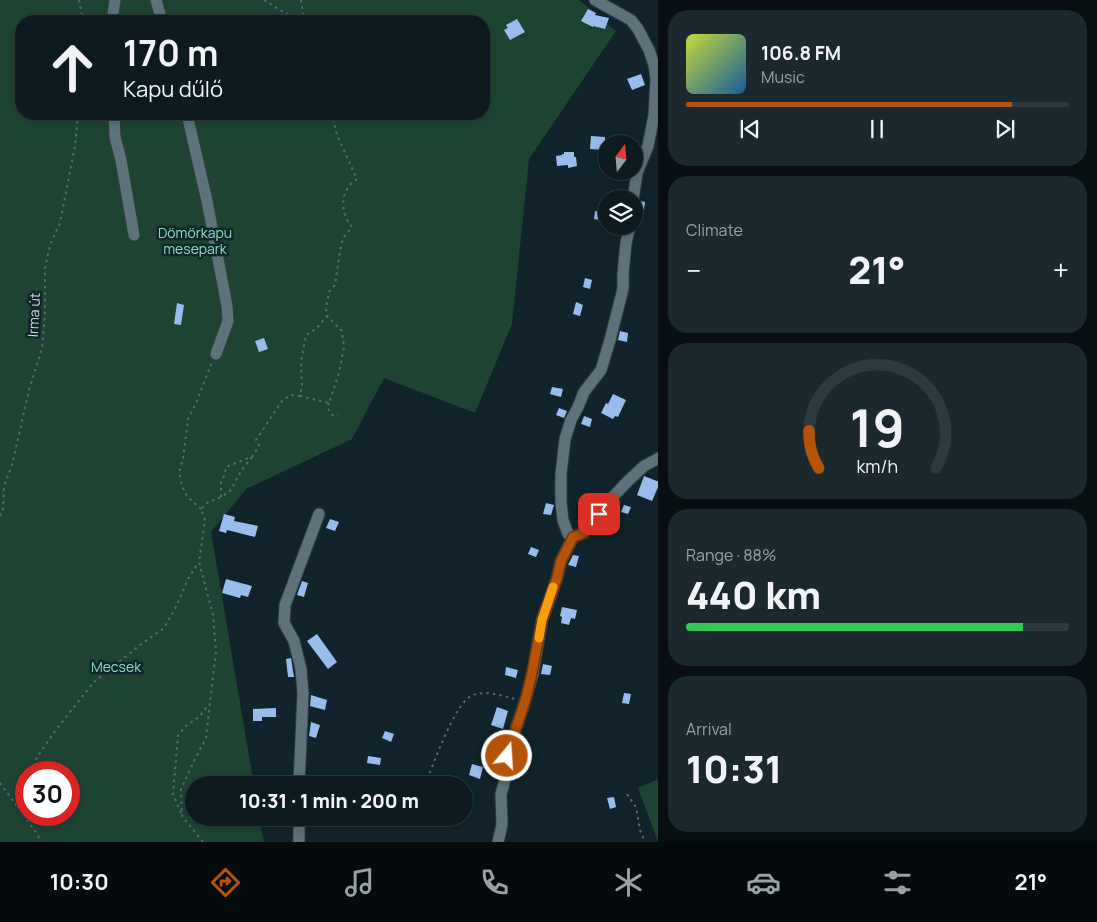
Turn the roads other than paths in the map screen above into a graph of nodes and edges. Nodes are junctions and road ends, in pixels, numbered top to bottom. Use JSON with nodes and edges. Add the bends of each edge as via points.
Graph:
{"nodes":[{"id":1,"x":115,"y":0,"type":"edge"},
{"id":2,"x":156,"y":0,"type":"edge"},
{"id":3,"x":595,"y":0,"type":"edge"},
{"id":4,"x":113,"y":15,"type":"edge"},
{"id":5,"x":160,"y":15,"type":"edge"},
{"id":6,"x":656,"y":115,"type":"edge"},
{"id":7,"x":114,"y":120,"type":"edge"},
{"id":8,"x":188,"y":120,"type":"edge"},
{"id":9,"x":634,"y":190,"type":"edge"},
{"id":10,"x":134,"y":235,"type":"dead end"},
{"id":11,"x":628,"y":235,"type":"edge"},
{"id":12,"x":216,"y":354,"type":"road end"},
{"id":13,"x":658,"y":458,"type":"edge"},
{"id":14,"x":318,"y":514,"type":"dead end"},
{"id":15,"x":573,"y":537,"type":"junction"},
{"id":16,"x":299,"y":776,"type":"edge"},
{"id":17,"x":299,"y":826,"type":"edge"},
{"id":18,"x":299,"y":842,"type":"edge"},
{"id":19,"x":498,"y":842,"type":"edge"}],
"edges":[{"from":1,"to":4,"type":"street"},
{"from":2,"to":5,"type":"street"},
{"from":3,"to":6,"type":"street","via":[[631,20],[638,28],[654,65]]},
{"from":6,"to":9,"type":"street"},
{"from":7,"to":10,"type":"street"},
{"from":8,"to":12,"type":"street","via":[[227,306],[228,321]]},
{"from":11,"to":15,"type":"street","via":[[623,290],[601,370],[584,392],[565,439],[561,502],[563,520],[568,534]]},
{"from":13,"to":15,"type":"street","via":[[628,481],[584,533]]},
{"from":14,"to":16,"type":"street","via":[[285,605],[284,623],[294,641],[303,693]]},
{"from":15,"to":19,"type":"street","via":[[561,561],[542,620],[525,701],[507,756]]},
{"from":17,"to":18,"type":"street"}]}
